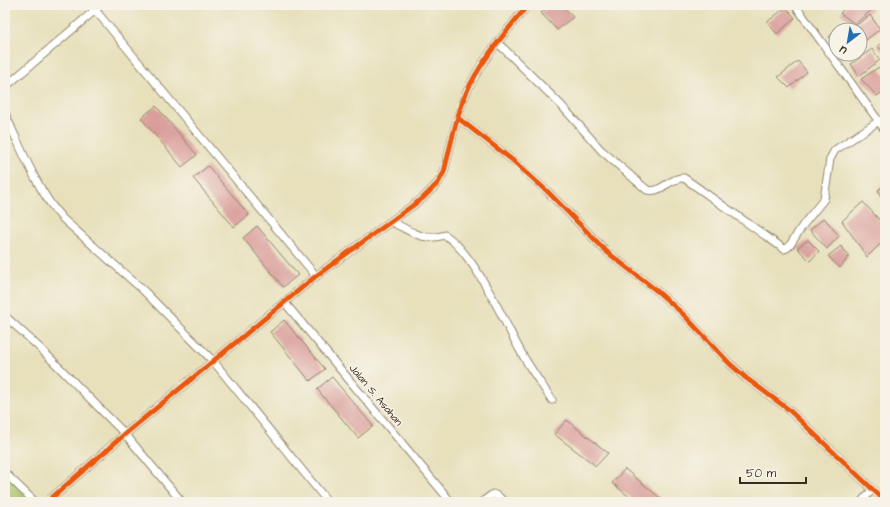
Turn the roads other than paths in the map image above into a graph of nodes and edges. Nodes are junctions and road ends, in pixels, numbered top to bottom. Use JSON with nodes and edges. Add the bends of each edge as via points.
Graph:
{"nodes":[{"id":1,"x":101,"y":5,"type":"edge"},
{"id":2,"x":528,"y":5,"type":"edge"},
{"id":3,"x":795,"y":5,"type":"edge"},
{"id":4,"x":93,"y":8,"type":"edge"},
{"id":5,"x":498,"y":43,"type":"junction"},
{"id":6,"x":5,"y":87,"type":"edge"},
{"id":7,"x":5,"y":114,"type":"edge"},
{"id":8,"x":458,"y":118,"type":"junction"},
{"id":9,"x":879,"y":121,"type":"junction"},
{"id":10,"x":885,"y":130,"type":"edge"},
{"id":11,"x":392,"y":222,"type":"junction"},
{"id":12,"x":316,"y":276,"type":"junction"},
{"id":13,"x":285,"y":303,"type":"junction"},
{"id":14,"x":5,"y":316,"type":"edge"},
{"id":15,"x":214,"y":362,"type":"junction"},
{"id":16,"x":552,"y":400,"type":"dead end"},
{"id":17,"x":126,"y":434,"type":"junction"},
{"id":18,"x":5,"y":473,"type":"edge"},
{"id":19,"x":872,"y":490,"type":"junction"},
{"id":20,"x":885,"y":501,"type":"edge"},
{"id":21,"x":35,"y":502,"type":"edge"},
{"id":22,"x":47,"y":502,"type":"edge"},
{"id":23,"x":182,"y":502,"type":"edge"},
{"id":24,"x":328,"y":502,"type":"edge"},
{"id":25,"x":451,"y":502,"type":"edge"},
{"id":26,"x":482,"y":502,"type":"edge"},
{"id":27,"x":504,"y":502,"type":"edge"},
{"id":28,"x":861,"y":502,"type":"edge"}],
"edges":[{"from":1,"to":4,"type":"street"},
{"from":2,"to":5,"type":"street"},
{"from":3,"to":9,"type":"street"},
{"from":4,"to":6,"type":"street"},
{"from":4,"to":12,"type":"street"},
{"from":5,"to":8,"type":"street","via":[[473,79]]},
{"from":5,"to":9,"type":"street","via":[[561,105],[601,150],[647,190],[656,191],[677,179],[684,178],[784,249],[790,245],[824,199],[830,159],[835,150]]},
{"from":7,"to":15,"type":"street","via":[[54,209],[144,291]]},
{"from":8,"to":11,"type":"street","via":[[438,183]]},
{"from":8,"to":19,"type":"street","via":[[547,191],[607,252],[683,314],[730,364],[788,409]]},
{"from":9,"to":10,"type":"street"},
{"from":11,"to":12,"type":"street"},
{"from":11,"to":16,"type":"street","via":[[422,237],[435,238],[445,235],[454,241],[478,272],[523,355]]},
{"from":12,"to":13,"type":"street"},
{"from":13,"to":15,"type":"street"},
{"from":13,"to":25,"type":"street","name":"Jalan S. Asahan"},
{"from":14,"to":17,"type":"street"},
{"from":15,"to":17,"type":"street"},
{"from":15,"to":24,"type":"street"},
{"from":17,"to":22,"type":"street"},
{"from":17,"to":23,"type":"street"},
{"from":18,"to":21,"type":"street"},
{"from":19,"to":20,"type":"street"},
{"from":19,"to":28,"type":"street"},
{"from":26,"to":27,"type":"street","via":[[493,494]]}]}
